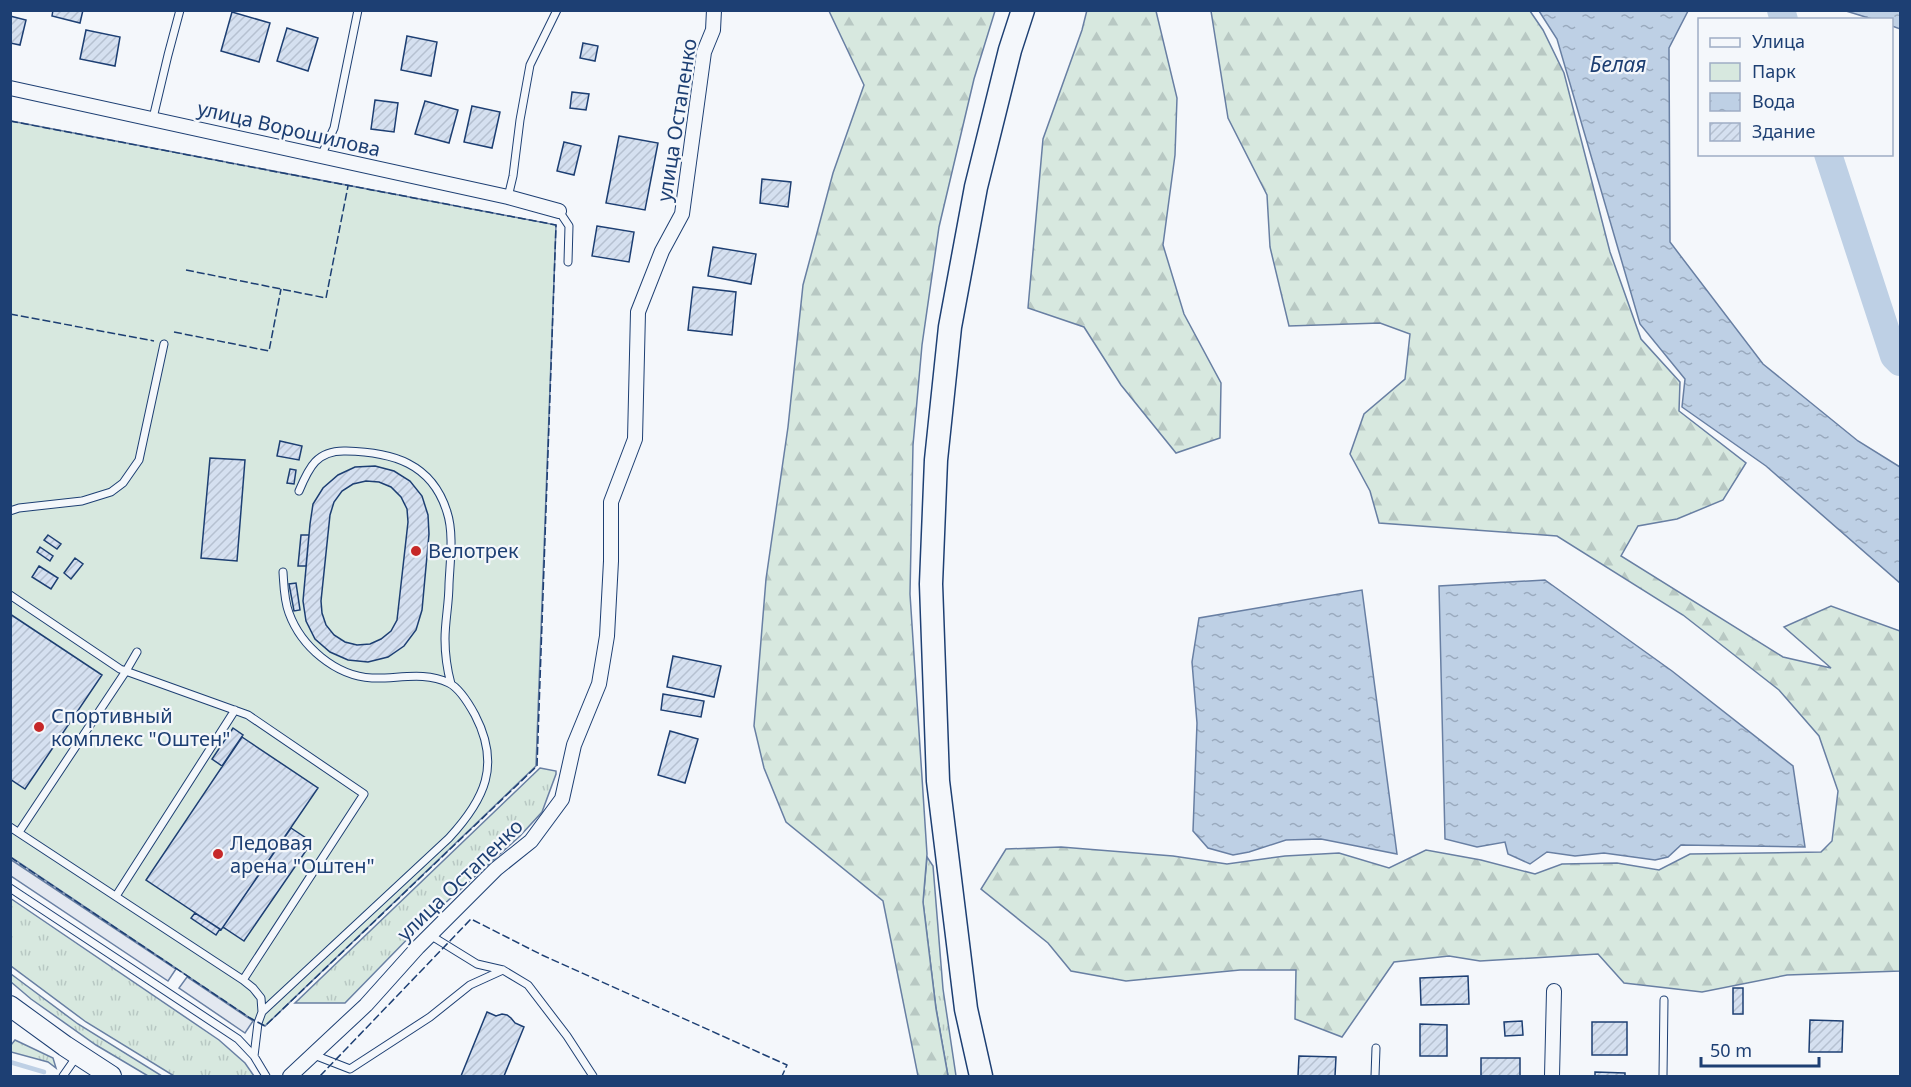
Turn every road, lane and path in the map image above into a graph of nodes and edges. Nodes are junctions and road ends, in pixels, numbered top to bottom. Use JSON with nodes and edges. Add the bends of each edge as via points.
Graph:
{"nodes":[{"id":1,"x":180,"y":10,"type":"edge"},
{"id":2,"x":358,"y":10,"type":"edge"},
{"id":3,"x":557,"y":10,"type":"edge"},
{"id":4,"x":714,"y":10,"type":"edge"},
{"id":5,"x":1023,"y":10,"type":"edge"},
{"id":6,"x":10,"y":88,"type":"edge"},
{"id":7,"x":153,"y":118,"type":"junction"},
{"id":8,"x":321,"y":156,"type":"junction"},
{"id":9,"x":508,"y":197,"type":"junction"},
{"id":10,"x":558,"y":211,"type":"joint"},
{"id":11,"x":568,"y":262,"type":"dead end"},
{"id":12,"x":164,"y":344,"type":"dead end"},
{"id":13,"x":298,"y":491,"type":"dead end"},
{"id":14,"x":10,"y":511,"type":"edge"},
{"id":15,"x":283,"y":572,"type":"dead end"},
{"id":16,"x":10,"y":595,"type":"edge"},
{"id":17,"x":137,"y":652,"type":"dead end"},
{"id":18,"x":126,"y":671,"type":"junction"},
{"id":19,"x":451,"y":684,"type":"junction"},
{"id":20,"x":235,"y":710,"type":"junction"},
{"id":21,"x":10,"y":827,"type":"edge"},
{"id":22,"x":19,"y":832,"type":"junction"},
{"id":23,"x":10,"y":888,"type":"edge"},
{"id":24,"x":116,"y":896,"type":"junction"},
{"id":25,"x":430,"y":935,"type":"junction"},
{"id":26,"x":504,"y":970,"type":"junction"},
{"id":27,"x":243,"y":980,"type":"junction"},
{"id":28,"x":1554,"y":991,"type":"dead end"},
{"id":29,"x":1664,"y":1000,"type":"dead end"},
{"id":30,"x":10,"y":1006,"type":"edge"},
{"id":31,"x":966,"y":1009,"type":"junction"},
{"id":32,"x":262,"y":1012,"type":"junction"},
{"id":33,"x":1376,"y":1048,"type":"dead end"},
{"id":34,"x":78,"y":1055,"type":"junction"},
{"id":35,"x":313,"y":1055,"type":"junction"},
{"id":36,"x":254,"y":1056,"type":"junction"},
{"id":37,"x":63,"y":1077,"type":"edge"},
{"id":38,"x":111,"y":1077,"type":"edge"},
{"id":39,"x":266,"y":1077,"type":"edge"},
{"id":40,"x":290,"y":1077,"type":"edge"},
{"id":41,"x":593,"y":1077,"type":"edge"},
{"id":42,"x":971,"y":1077,"type":"edge"},
{"id":43,"x":981,"y":1077,"type":"edge"},
{"id":44,"x":988,"y":1077,"type":"edge"},
{"id":45,"x":1375,"y":1077,"type":"edge"},
{"id":46,"x":1552,"y":1077,"type":"edge"},
{"id":47,"x":1663,"y":1077,"type":"edge"}],
"edges":[{"from":1,"to":7,"type":"lane"},
{"from":2,"to":8,"type":"lane","via":[[334,128]]},
{"from":3,"to":9,"type":"lane","via":[[530,65]]},
{"from":4,"to":25,"type":"street","name":"улица Остапенко","via":[[713,30],[704,52],[682,214],[662,251],[638,312],[635,439],[611,502],[607,625],[599,684],[574,745],[562,799],[531,841],[496,869]]},
{"from":5,"to":31,"type":"main road","via":[[976,187],[950,327],[936,460],[931,584],[938,781]]},
{"from":6,"to":7,"type":"street","name":"улица Ворошилова"},
{"from":7,"to":8,"type":"street","name":"улица Ворошилова"},
{"from":8,"to":9,"type":"street","name":"улица Ворошилова"},
{"from":9,"to":10,"type":"street","name":"улица Ворошилова"},
{"from":10,"to":11,"type":"lane","via":[[569,226]]},
{"from":12,"to":14,"type":"lane","via":[[139,460],[123,483],[111,492],[82,501]]},
{"from":13,"to":19,"type":"lane","via":[[314,462],[324,454],[340,451],[383,454],[403,460],[421,470],[432,483],[448,513],[450,533],[445,638]]},
{"from":15,"to":19,"type":"lane","via":[[285,600],[295,625],[310,647],[328,663],[370,678],[420,676]]},
{"from":16,"to":18,"type":"lane"},
{"from":17,"to":18,"type":"lane"},
{"from":18,"to":20,"type":"lane"},
{"from":18,"to":22,"type":"lane"},
{"from":19,"to":32,"type":"lane","via":[[470,706],[488,748],[489,770],[476,804],[449,838]]},
{"from":20,"to":24,"type":"lane"},
{"from":20,"to":27,"type":"lane","via":[[364,794]]},
{"from":21,"to":22,"type":"lane"},
{"from":22,"to":24,"type":"lane"},
{"from":23,"to":36,"type":"lane","via":[[238,1039]]},
{"from":24,"to":27,"type":"lane"},
{"from":25,"to":26,"type":"lane","via":[[477,964]]},
{"from":25,"to":35,"type":"street","name":"улица Остапенко","via":[[366,1005]]},
{"from":26,"to":35,"type":"lane","via":[[470,985],[430,1017],[350,1069]]},
{"from":26,"to":41,"type":"lane","via":[[528,985]]},
{"from":27,"to":32,"type":"lane","via":[[261,999]]},
{"from":28,"to":46,"type":"street"},
{"from":29,"to":47,"type":"lane"},
{"from":30,"to":34,"type":"main road"},
{"from":31,"to":42,"type":"main road"},
{"from":31,"to":43,"type":"main road"},
{"from":31,"to":44,"type":"main road"},
{"from":32,"to":36,"type":"lane"},
{"from":33,"to":45,"type":"lane"},
{"from":34,"to":37,"type":"lane"},
{"from":34,"to":38,"type":"main road"},
{"from":35,"to":40,"type":"street","name":"улица Остапенко"},
{"from":36,"to":39,"type":"lane"}]}
